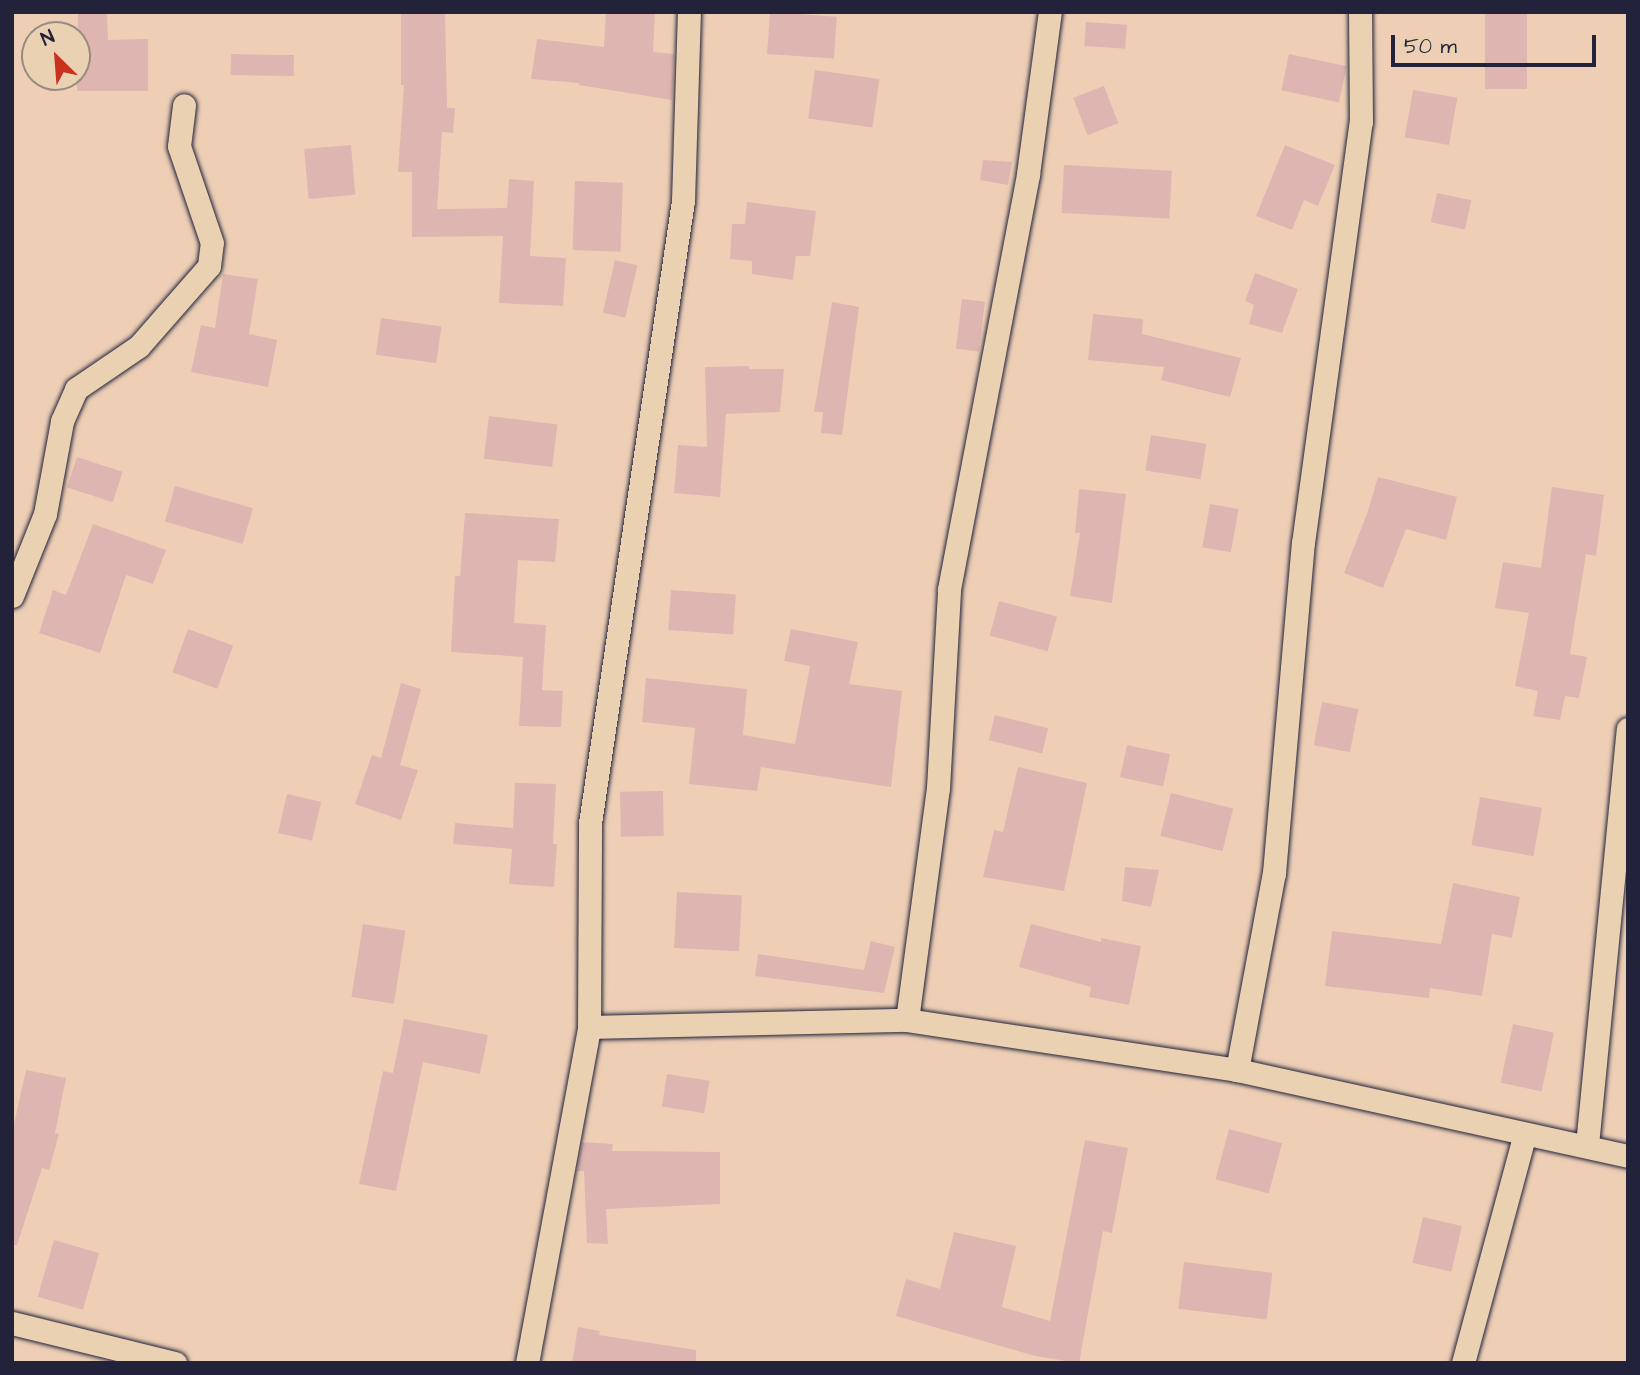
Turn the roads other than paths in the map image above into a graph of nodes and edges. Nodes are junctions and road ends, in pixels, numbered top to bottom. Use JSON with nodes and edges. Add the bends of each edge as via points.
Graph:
{"nodes":[{"id":1,"x":689,"y":12,"type":"edge"},
{"id":2,"x":1050,"y":12,"type":"edge"},
{"id":3,"x":1360,"y":12,"type":"edge"},
{"id":4,"x":184,"y":106,"type":"dead end"},
{"id":5,"x":12,"y":596,"type":"edge"},
{"id":6,"x":1628,"y":729,"type":"edge"},
{"id":7,"x":907,"y":1020,"type":"junction"},
{"id":8,"x":589,"y":1027,"type":"junction"},
{"id":9,"x":1237,"y":1070,"type":"junction"},
{"id":10,"x":1525,"y":1135,"type":"junction"},
{"id":11,"x":1587,"y":1145,"type":"junction"},
{"id":12,"x":1628,"y":1156,"type":"edge"},
{"id":13,"x":12,"y":1323,"type":"edge"},
{"id":14,"x":175,"y":1363,"type":"edge"},
{"id":15,"x":527,"y":1363,"type":"edge"},
{"id":16,"x":1463,"y":1363,"type":"edge"}],
"edges":[{"from":1,"to":8,"type":"street","via":[[684,201],[590,823]]},
{"from":2,"to":7,"type":"street","via":[[1028,174],[949,589],[938,788]]},
{"from":3,"to":9,"type":"street","via":[[1361,122],[1303,543],[1274,873]]},
{"from":4,"to":5,"type":"street","via":[[179,146],[212,243],[209,266],[139,346],[76,389],[62,421],[45,514]]},
{"from":6,"to":11,"type":"street"},
{"from":7,"to":8,"type":"street"},
{"from":7,"to":9,"type":"street"},
{"from":8,"to":15,"type":"street"},
{"from":9,"to":10,"type":"street"},
{"from":10,"to":11,"type":"street"},
{"from":10,"to":16,"type":"street"},
{"from":11,"to":12,"type":"street"},
{"from":13,"to":14,"type":"street"}]}
